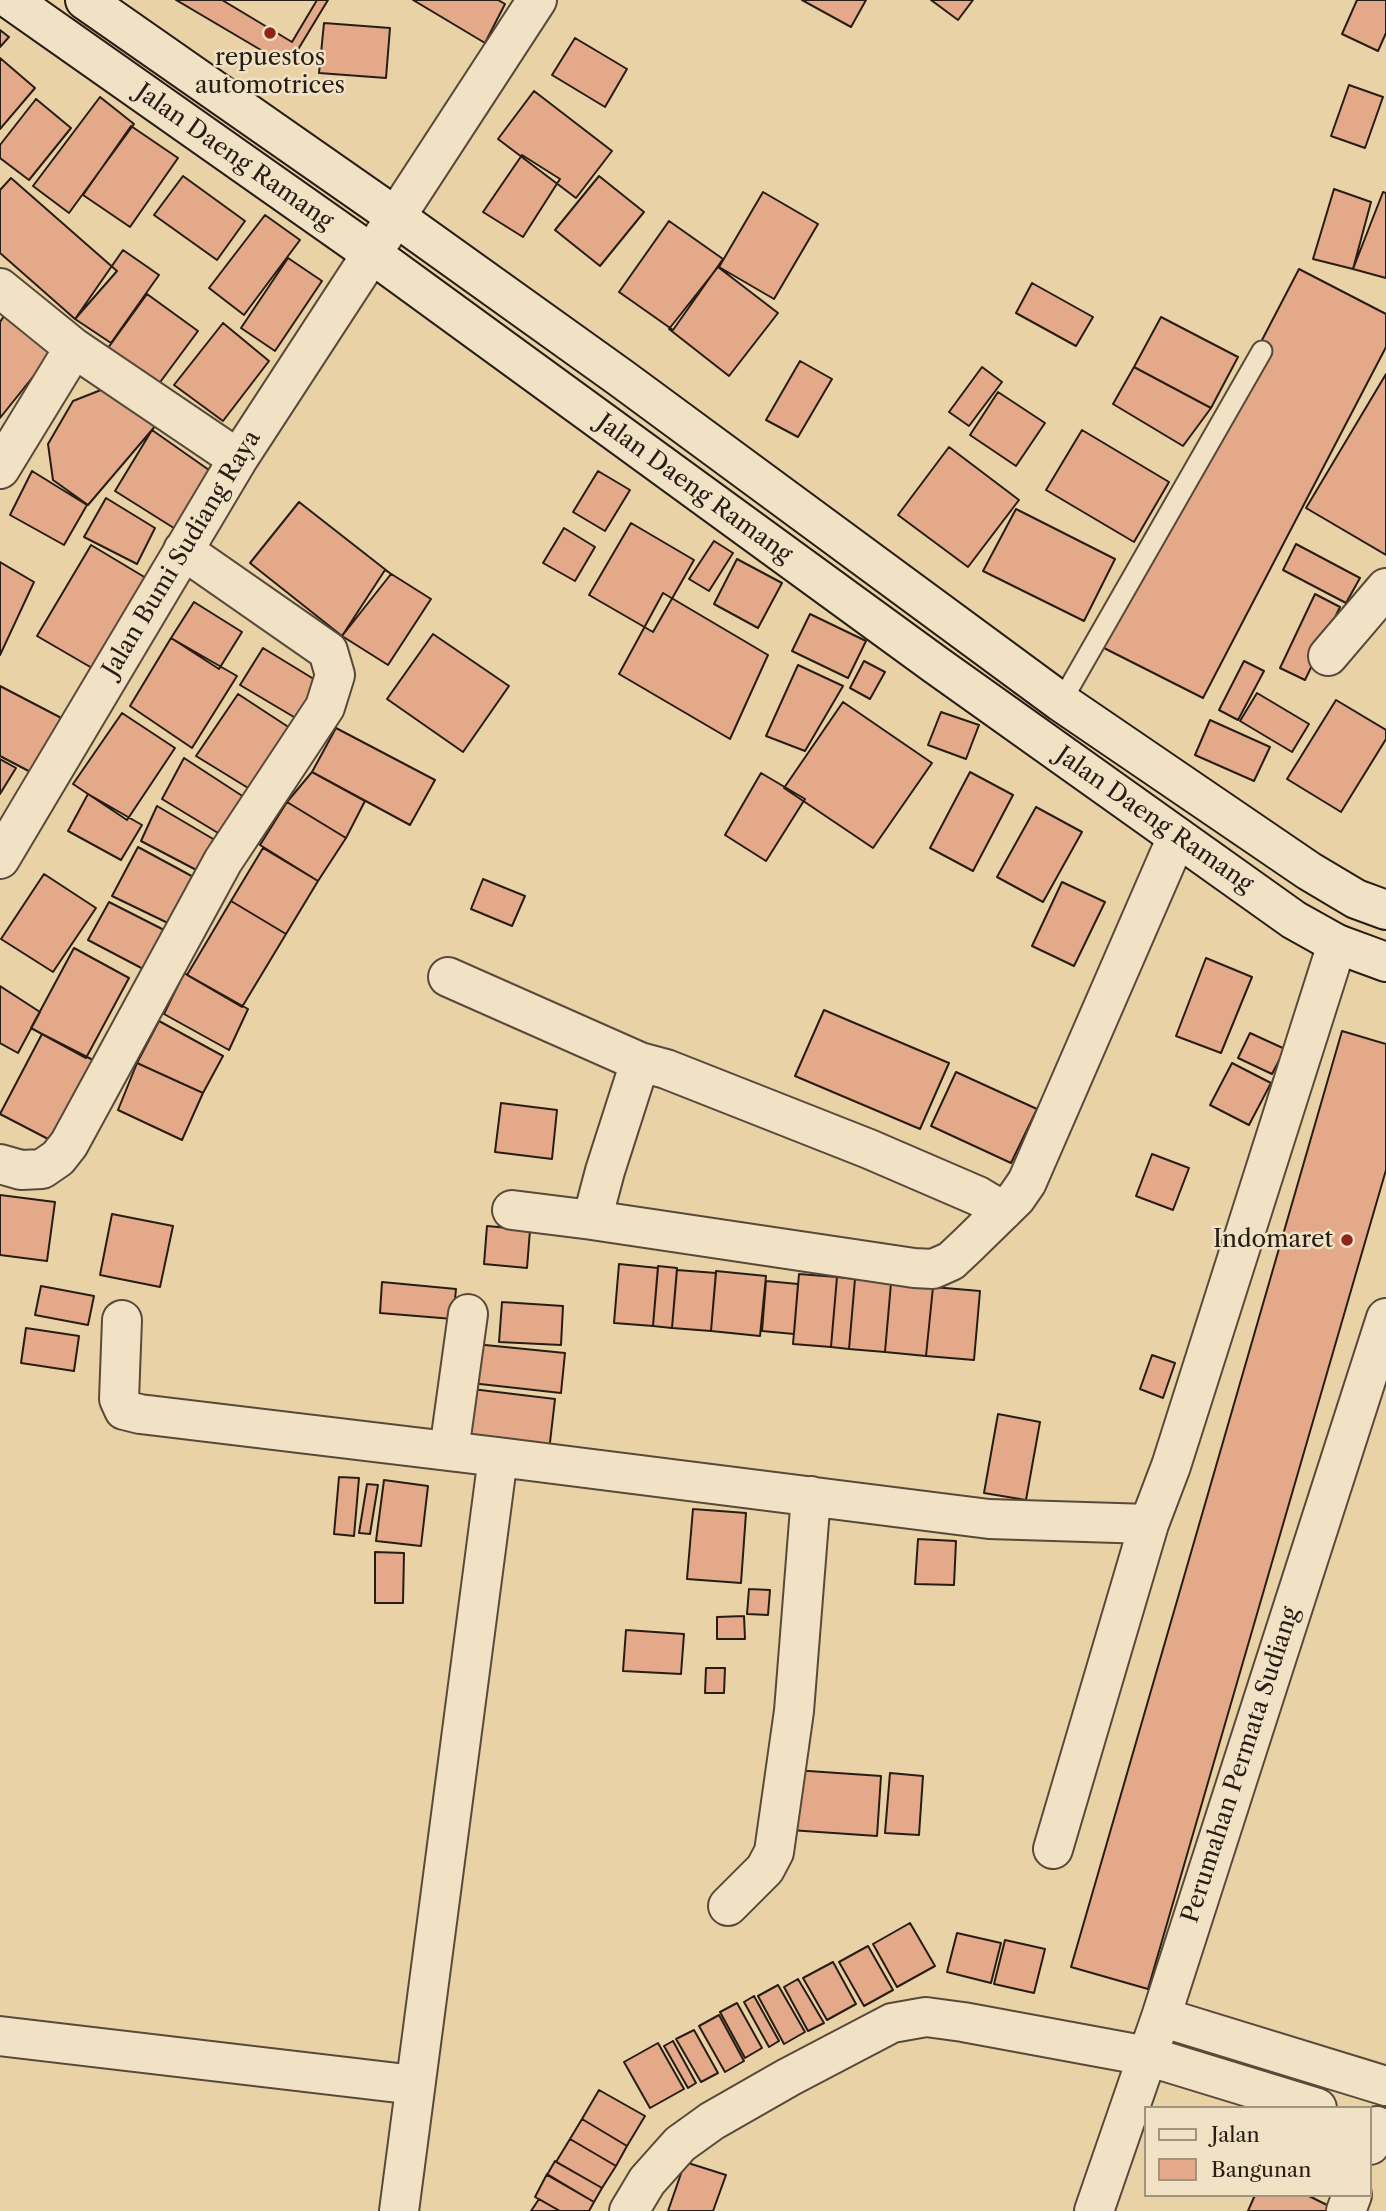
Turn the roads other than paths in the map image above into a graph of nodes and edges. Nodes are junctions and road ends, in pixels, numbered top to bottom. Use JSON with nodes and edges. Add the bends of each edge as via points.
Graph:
{"nodes":[{"id":1,"x":11,"y":0,"type":"edge"},
{"id":2,"x":85,"y":0,"type":"edge"},
{"id":3,"x":537,"y":0,"type":"edge"},
{"id":4,"x":396,"y":217,"type":"junction"},
{"id":5,"x":372,"y":254,"type":"junction"},
{"id":6,"x":0,"y":288,"type":"edge"},
{"id":7,"x":74,"y":348,"type":"junction"},
{"id":8,"x":1262,"y":351,"type":"dead end"},
{"id":9,"x":238,"y":459,"type":"junction"},
{"id":10,"x":0,"y":469,"type":"edge"},
{"id":11,"x":183,"y":550,"type":"junction"},
{"id":12,"x":1386,"y":588,"type":"edge"},
{"id":13,"x":1328,"y":656,"type":"dead end"},
{"id":14,"x":1061,"y":702,"type":"junction"},
{"id":15,"x":1200,"y":796,"type":"junction"},
{"id":16,"x":1177,"y":837,"type":"junction"},
{"id":17,"x":0,"y":859,"type":"edge"},
{"id":18,"x":1386,"y":910,"type":"edge"},
{"id":19,"x":1337,"y":944,"type":"junction"},
{"id":20,"x":1386,"y":962,"type":"edge"},
{"id":21,"x":448,"y":977,"type":"dead end"},
{"id":22,"x":640,"y":1062,"type":"junction"},
{"id":23,"x":0,"y":1164,"type":"edge"},
{"id":24,"x":512,"y":1210,"type":"dead end"},
{"id":25,"x":1003,"y":1211,"type":"junction"},
{"id":26,"x":592,"y":1220,"type":"junction"},
{"id":27,"x":468,"y":1314,"type":"dead end"},
{"id":28,"x":1386,"y":1318,"type":"edge"},
{"id":29,"x":122,"y":1320,"type":"dead end"},
{"id":30,"x":449,"y":1451,"type":"junction"},
{"id":31,"x":498,"y":1457,"type":"junction"},
{"id":32,"x":811,"y":1496,"type":"junction"},
{"id":33,"x":1149,"y":1524,"type":"junction"},
{"id":34,"x":1053,"y":1849,"type":"dead end"},
{"id":35,"x":728,"y":1906,"type":"dead end"},
{"id":36,"x":1161,"y":2017,"type":"junction"},
{"id":37,"x":0,"y":2036,"type":"edge"},
{"id":38,"x":1147,"y":2056,"type":"junction"},
{"id":39,"x":415,"y":2085,"type":"junction"},
{"id":40,"x":1386,"y":2085,"type":"edge"},
{"id":41,"x":1310,"y":2106,"type":"edge"},
{"id":42,"x":399,"y":2211,"type":"edge"},
{"id":43,"x":629,"y":2211,"type":"edge"},
{"id":44,"x":1094,"y":2211,"type":"edge"}],
"edges":[{"from":1,"to":5,"type":"street","name":"Jalan Daeng Ramang"},
{"from":2,"to":4,"type":"street","name":"Jalan Daeng Ramang"},
{"from":3,"to":4,"type":"street","name":"Jalan Bumi Sudiang Raya"},
{"from":4,"to":5,"type":"street","name":"Jalan Bumi Sudiang Raya"},
{"from":4,"to":14,"type":"street","name":"Jalan Daeng Ramang"},
{"from":5,"to":9,"type":"street","name":"Jalan Bumi Sudiang Raya"},
{"from":5,"to":16,"type":"street","name":"Jalan Daeng Ramang"},
{"from":6,"to":7,"type":"street"},
{"from":7,"to":9,"type":"street"},
{"from":7,"to":10,"type":"street"},
{"from":8,"to":14,"type":"lane"},
{"from":9,"to":11,"type":"street","name":"Jalan Bumi Sudiang Raya"},
{"from":11,"to":17,"type":"street","name":"Jalan Bumi Sudiang Raya"},
{"from":11,"to":23,"type":"street","via":[[328,651],[335,675],[325,707],[223,861],[69,1144],[42,1169]]},
{"from":12,"to":13,"type":"street"},
{"from":14,"to":15,"type":"street","name":"Jalan Daeng Ramang"},
{"from":15,"to":16,"type":"street"},
{"from":15,"to":18,"type":"street","name":"Jalan Daeng Ramang","via":[[1309,871],[1356,899]]},
{"from":16,"to":19,"type":"street","name":"Jalan Daeng Ramang","via":[[1294,920]]},
{"from":16,"to":25,"type":"street","via":[[1027,1182]]},
{"from":19,"to":20,"type":"street","name":"Jalan Daeng Ramang"},
{"from":19,"to":33,"type":"street"},
{"from":21,"to":22,"type":"street"},
{"from":22,"to":25,"type":"street","via":[[869,1149]]},
{"from":22,"to":26,"type":"street"},
{"from":24,"to":26,"type":"street"},
{"from":25,"to":26,"type":"street","via":[[951,1261],[933,1269]]},
{"from":27,"to":30,"type":"street"},
{"from":28,"to":36,"type":"street","name":"Perumahan Permata Sudiang"},
{"from":29,"to":30,"type":"street","via":[[119,1399],[124,1410]]},
{"from":30,"to":31,"type":"street"},
{"from":31,"to":32,"type":"street"},
{"from":31,"to":39,"type":"street"},
{"from":32,"to":33,"type":"street","via":[[989,1519]]},
{"from":32,"to":35,"type":"street","via":[[794,1711],[774,1852],[765,1869]]},
{"from":33,"to":34,"type":"street"},
{"from":36,"to":38,"type":"street","name":"Perumahan Permata Sudiang"},
{"from":36,"to":40,"type":"street"},
{"from":37,"to":39,"type":"street"},
{"from":38,"to":41,"type":"street"},
{"from":38,"to":43,"type":"street","via":[[926,2017],[892,2024],[712,2121],[680,2144],[647,2181]]},
{"from":38,"to":44,"type":"street","name":"Perumahan Permata Sudiang"},
{"from":39,"to":42,"type":"street"}]}
